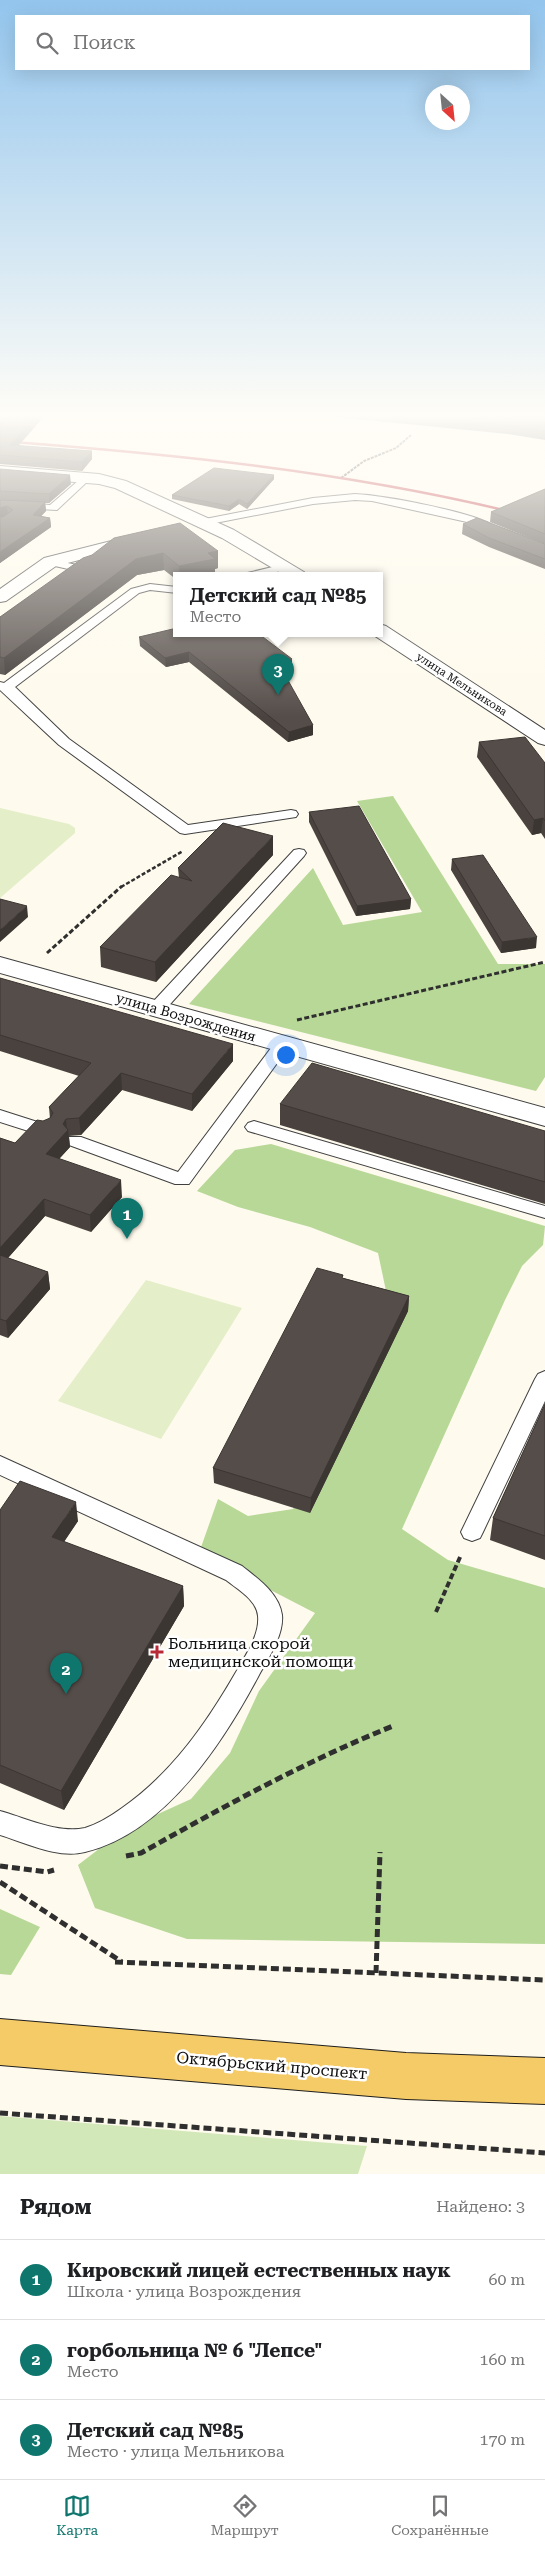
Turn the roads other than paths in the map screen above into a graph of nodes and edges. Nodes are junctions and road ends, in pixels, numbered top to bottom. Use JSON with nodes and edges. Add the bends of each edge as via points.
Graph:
{"nodes":[{"id":1,"x":188,"y":514,"type":"edge"},
{"id":2,"x":244,"y":514,"type":"edge"},
{"id":3,"x":449,"y":514,"type":"edge"},
{"id":4,"x":205,"y":522,"type":"junction"},
{"id":5,"x":176,"y":530,"type":"edge"},
{"id":6,"x":501,"y":534,"type":"edge"},
{"id":7,"x":148,"y":537,"type":"edge"},
{"id":8,"x":50,"y":562,"type":"junction"},
{"id":9,"x":86,"y":570,"type":"edge"},
{"id":10,"x":292,"y":572,"type":"edge"},
{"id":11,"x":132,"y":580,"type":"edge"},
{"id":12,"x":150,"y":587,"type":"junction"},
{"id":13,"x":173,"y":590,"type":"edge"},
{"id":14,"x":2,"y":593,"type":"edge"},
{"id":15,"x":383,"y":633,"type":"edge"},
{"id":16,"x":4,"y":687,"type":"edge"},
{"id":17,"x":545,"y":739,"type":"edge"},
{"id":18,"x":291,"y":814,"type":"dead end"},
{"id":19,"x":299,"y":853,"type":"dead end"},
{"id":20,"x":0,"y":965,"type":"edge"},
{"id":21,"x":157,"y":1008,"type":"junction"},
{"id":22,"x":283,"y":1044,"type":"junction"},
{"id":23,"x":0,"y":1116,"type":"edge"},
{"id":24,"x":545,"y":1117,"type":"edge"},
{"id":25,"x":254,"y":1127,"type":"dead end"},
{"id":26,"x":44,"y":1130,"type":"edge"},
{"id":27,"x":75,"y":1141,"type":"edge"},
{"id":28,"x":545,"y":1212,"type":"edge"},
{"id":29,"x":545,"y":1379,"type":"edge"},
{"id":30,"x":0,"y":1465,"type":"edge"},
{"id":31,"x":472,"y":1532,"type":"road end"},
{"id":32,"x":0,"y":1823,"type":"edge"},
{"id":33,"x":0,"y":2042,"type":"edge"},
{"id":34,"x":545,"y":2081,"type":"edge"}],
"edges":[{"from":1,"to":4,"type":"street"},
{"from":2,"to":4,"type":"lane"},
{"from":3,"to":6,"type":"lane","via":[[470,519]]},
{"from":4,"to":5,"type":"street"},
{"from":4,"to":10,"type":"street"},
{"from":7,"to":8,"type":"street"},
{"from":8,"to":9,"type":"lane"},
{"from":8,"to":14,"type":"street"},
{"from":11,"to":12,"type":"lane"},
{"from":12,"to":13,"type":"lane"},
{"from":12,"to":16,"type":"lane","via":[[135,591]]},
{"from":15,"to":17,"type":"street","name":"улица Мельникова"},
{"from":16,"to":18,"type":"lane","via":[[64,742],[185,830]]},
{"from":19,"to":21,"type":"lane"},
{"from":20,"to":21,"type":"street","name":"улица Возрождения"},
{"from":21,"to":22,"type":"street","name":"улица Возрождения"},
{"from":22,"to":24,"type":"street","name":"улица Возрождения"},
{"from":22,"to":27,"type":"lane","via":[[182,1180]]},
{"from":23,"to":26,"type":"lane"},
{"from":25,"to":28,"type":"lane"},
{"from":29,"to":31,"type":"lane"},
{"from":30,"to":32,"type":"lane","via":[[234,1573],[265,1599],[270,1618],[260,1652],[215,1731],[170,1784],[126,1819],[104,1833],[69,1842]]},
{"from":33,"to":34,"type":"main road","name":"Октябрьский проспект","via":[[406,2076]]}]}
